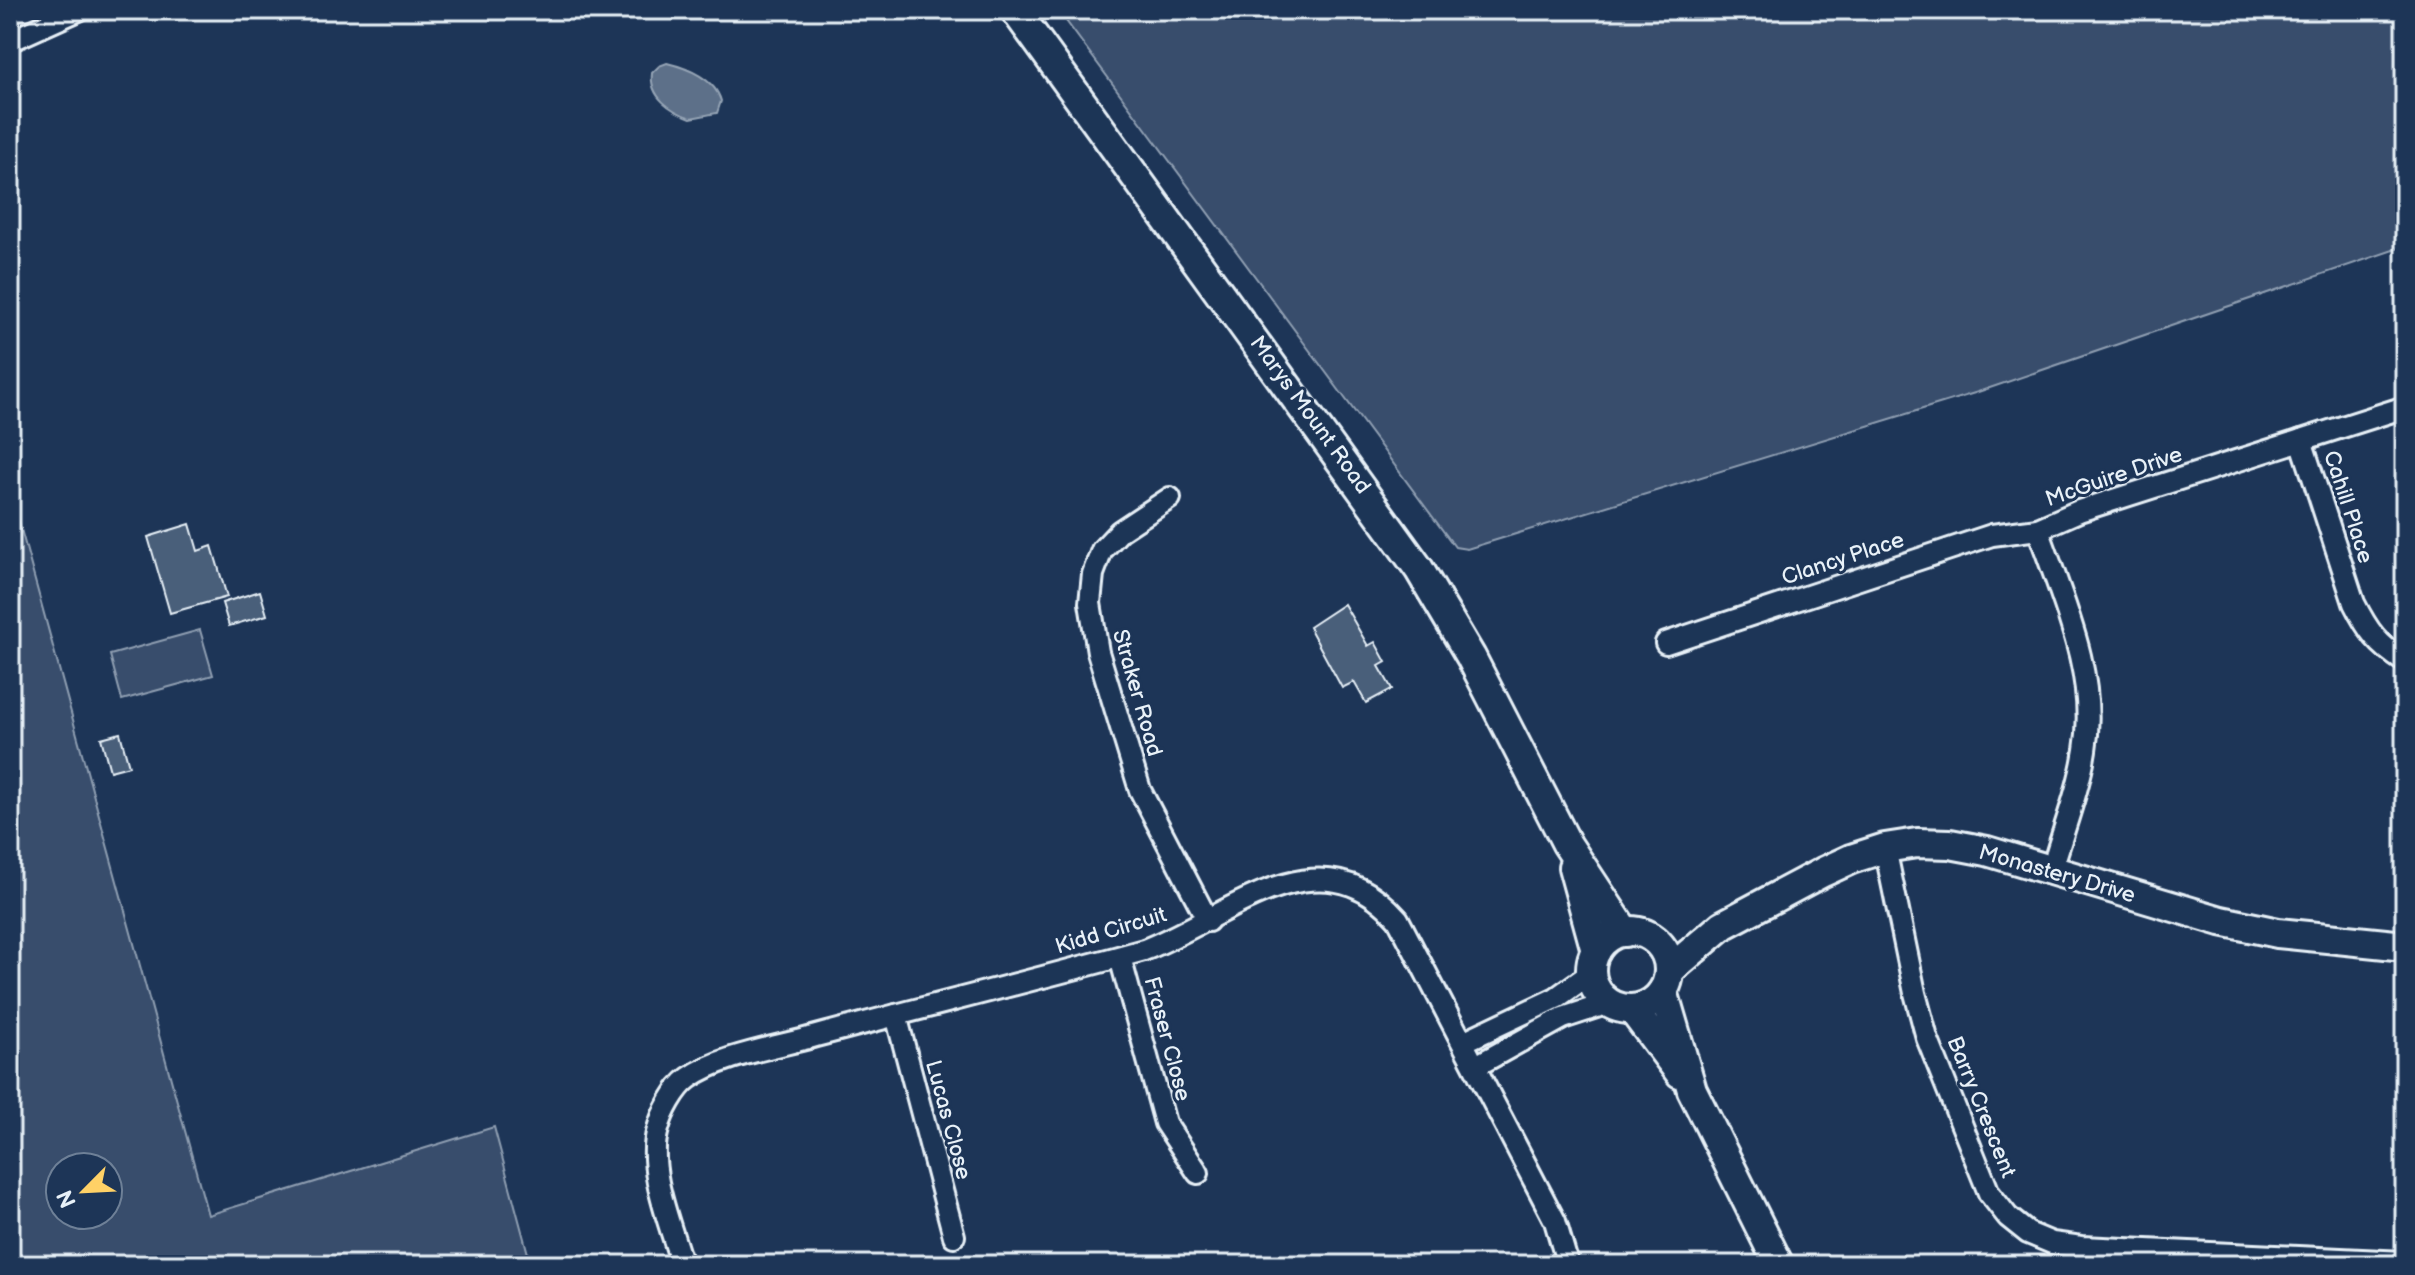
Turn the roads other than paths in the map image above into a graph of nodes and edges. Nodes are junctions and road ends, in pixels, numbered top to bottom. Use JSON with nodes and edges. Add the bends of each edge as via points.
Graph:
{"nodes":[{"id":1,"x":79,"y":10,"type":"edge"},
{"id":2,"x":1015,"y":10,"type":"edge"},
{"id":3,"x":10,"y":41,"type":"edge"},
{"id":4,"x":2405,"y":407,"type":"edge"},
{"id":5,"x":2301,"y":440,"type":"junction"},
{"id":6,"x":1170,"y":498,"type":"dead end"},
{"id":7,"x":2038,"y":529,"type":"junction"},
{"id":8,"x":1666,"y":643,"type":"dead end"},
{"id":9,"x":2405,"y":662,"type":"edge"},
{"id":10,"x":1567,"y":844,"type":"junction"},
{"id":11,"x":1885,"y":848,"type":"junction"},
{"id":12,"x":2052,"y":869,"type":"junction"},
{"id":13,"x":1208,"y":921,"type":"junction"},
{"id":14,"x":1723,"y":925,"type":"junction"},
{"id":15,"x":1625,"y":932,"type":"junction"},
{"id":16,"x":1653,"y":939,"type":"junction"},
{"id":17,"x":2405,"y":946,"type":"edge"},
{"id":18,"x":1120,"y":957,"type":"junction"},
{"id":19,"x":1593,"y":962,"type":"junction"},
{"id":20,"x":1666,"y":981,"type":"junction"},
{"id":21,"x":1621,"y":1006,"type":"junction"},
{"id":22,"x":896,"y":1015,"type":"junction"},
{"id":23,"x":1463,"y":1042,"type":"junction"},
{"id":24,"x":1476,"y":1066,"type":"junction"},
{"id":25,"x":1692,"y":1090,"type":"junction"},
{"id":26,"x":1198,"y":1173,"type":"dead end"},
{"id":27,"x":954,"y":1236,"type":"dead end"},
{"id":28,"x":2405,"y":1262,"type":"edge"},
{"id":29,"x":682,"y":1265,"type":"edge"},
{"id":30,"x":1568,"y":1265,"type":"edge"},
{"id":31,"x":1779,"y":1265,"type":"edge"}],
"edges":[{"from":1,"to":3,"type":"street"},
{"from":2,"to":10,"type":"street","name":"Marys Mount Road","via":[[1419,569],[1471,657]]},
{"from":4,"to":5,"type":"street","name":"McGuire Drive"},
{"from":5,"to":7,"type":"street","name":"McGuire Drive"},
{"from":5,"to":9,"type":"street","name":"Cahill Place","via":[[2354,603],[2384,648]]},
{"from":6,"to":13,"type":"street","name":"Straker Road","via":[[1120,531],[1102,550],[1090,603],[1098,652],[1140,790]]},
{"from":7,"to":8,"type":"street","name":"Clancy Place","via":[[1992,535]]},
{"from":7,"to":12,"type":"street","name":"McGuire Drive","via":[[2082,664],[2088,710],[2085,750]]},
{"from":10,"to":15,"type":"street","name":"Marys Mount Road"},
{"from":10,"to":19,"type":"street","name":"Marys Mount Road"},
{"from":11,"to":12,"type":"street","name":"Monastery Drive","via":[[1950,844]]},
{"from":11,"to":14,"type":"street","name":"Monastery Drive","via":[[1823,872]]},
{"from":11,"to":28,"type":"street","name":"Barry Crescent","via":[[1927,1038],[1989,1193],[2028,1233],[2082,1247]]},
{"from":12,"to":17,"type":"street","name":"Monastery Drive","via":[[2235,924]]},
{"from":13,"to":18,"type":"street","name":"Kidd Circuit"},
{"from":13,"to":23,"type":"street","name":"Kidd Circuit","via":[[1290,881],[1329,879],[1353,885],[1398,919]]},
{"from":14,"to":16,"type":"street","name":"Monastery Drive"},
{"from":14,"to":20,"type":"street","name":"Monastery Drive"},
{"from":15,"to":16,"type":"street"},
{"from":15,"to":19,"type":"street","via":[[1614,935]]},
{"from":16,"to":20,"type":"street","via":[[1667,959]]},
{"from":18,"to":22,"type":"street","name":"Kidd Circuit"},
{"from":18,"to":26,"type":"street","name":"Fraser Close","via":[[1165,1123]]},
{"from":19,"to":21,"type":"street","via":[[1600,995]]},
{"from":19,"to":23,"type":"street","via":[[1556,998]]},
{"from":20,"to":21,"type":"street","via":[[1644,1006]]},
{"from":20,"to":25,"type":"street"},
{"from":21,"to":24,"type":"street","via":[[1563,1018]]},
{"from":21,"to":25,"type":"street"},
{"from":22,"to":27,"type":"street","name":"Lucas Close"},
{"from":22,"to":29,"type":"street","name":"Kidd Circuit","via":[[737,1058],[688,1079],[666,1110],[655,1150],[656,1172]]},
{"from":23,"to":24,"type":"street","name":"Kidd Circuit"},
{"from":24,"to":30,"type":"street","name":"Kidd Circuit","via":[[1555,1221]]},
{"from":25,"to":31,"type":"street"}]}
